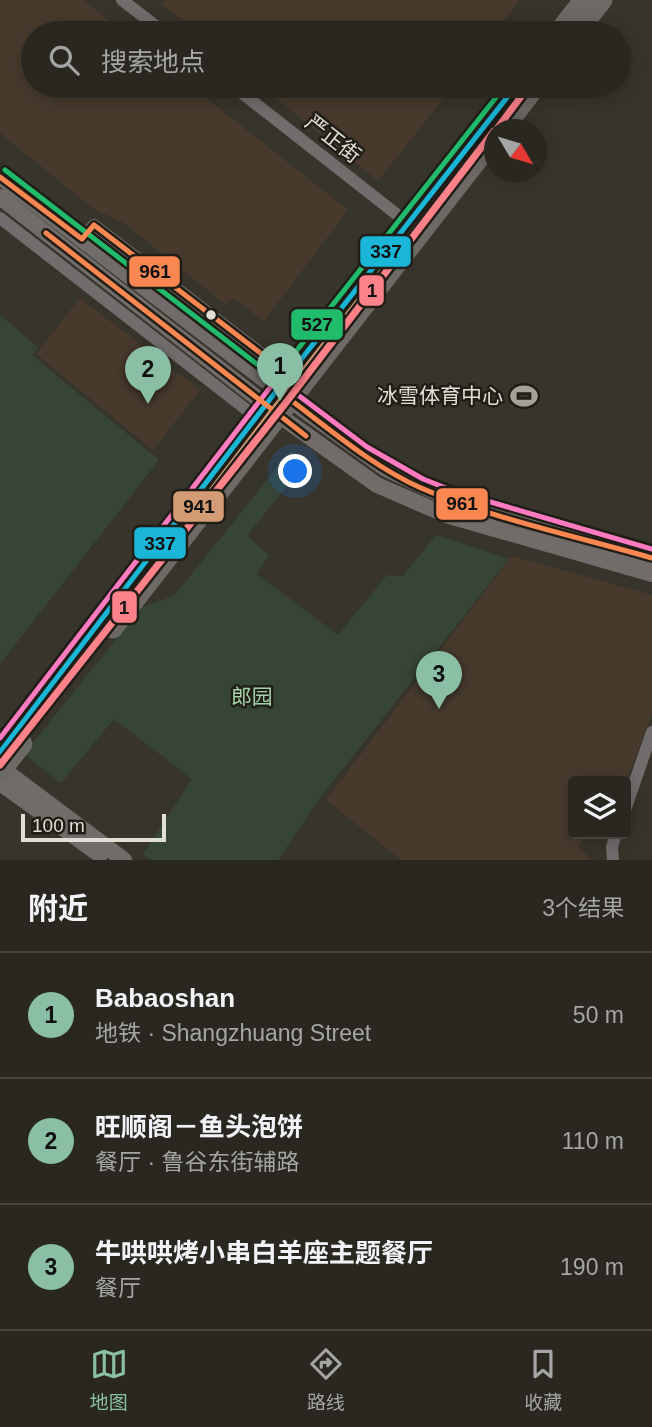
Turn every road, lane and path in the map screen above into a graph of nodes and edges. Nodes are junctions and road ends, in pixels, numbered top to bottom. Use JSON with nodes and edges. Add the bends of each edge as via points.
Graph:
{"nodes":[{"id":1,"x":122,"y":0,"type":"edge"},
{"id":2,"x":583,"y":0,"type":"edge"},
{"id":3,"x":603,"y":0,"type":"edge"},
{"id":4,"x":149,"y":21,"type":"edge"},
{"id":5,"x":566,"y":21,"type":"edge"},
{"id":6,"x":586,"y":21,"type":"edge"},
{"id":7,"x":248,"y":98,"type":"edge"},
{"id":8,"x":507,"y":98,"type":"edge"},
{"id":9,"x":528,"y":98,"type":"edge"},
{"id":10,"x":512,"y":119,"type":"edge"},
{"id":11,"x":484,"y":153,"type":"edge"},
{"id":12,"x":0,"y":177,"type":"edge"},
{"id":13,"x":0,"y":197,"type":"edge"},
{"id":14,"x":0,"y":218,"type":"edge"},
{"id":15,"x":409,"y":224,"type":"junction"},
{"id":16,"x":82,"y":239,"type":"junction"},
{"id":17,"x":276,"y":401,"type":"junction"},
{"id":18,"x":652,"y":558,"type":"edge"},
{"id":19,"x":652,"y":574,"type":"edge"},
{"id":20,"x":652,"y":732,"type":"edge"},
{"id":21,"x":1,"y":769,"type":"edge"},
{"id":22,"x":631,"y":793,"type":"edge"},
{"id":23,"x":615,"y":839,"type":"edge"},
{"id":24,"x":106,"y":860,"type":"edge"},
{"id":25,"x":124,"y":860,"type":"edge"},
{"id":26,"x":613,"y":860,"type":"edge"}],
"edges":[{"from":1,"to":4,"type":"street"},
{"from":2,"to":5,"type":"highway"},
{"from":3,"to":6,"type":"highway"},
{"from":7,"to":15,"type":"street","name":"严正街"},
{"from":8,"to":15,"type":"highway"},
{"from":9,"to":10,"type":"highway"},
{"from":11,"to":17,"type":"highway"},
{"from":12,"to":16,"type":"main road"},
{"from":13,"to":17,"type":"main road"},
{"from":14,"to":17,"type":"street"},
{"from":15,"to":17,"type":"highway"},
{"from":16,"to":17,"type":"main road"},
{"from":16,"to":17,"type":"street","via":[[94,225]]},
{"from":17,"to":18,"type":"main road","via":[[419,487]]},
{"from":17,"to":19,"type":"main road","via":[[350,469],[411,502]]},
{"from":17,"to":21,"type":"highway"},
{"from":20,"to":22,"type":"street"},
{"from":21,"to":24,"type":"main road"},
{"from":21,"to":25,"type":"main road"},
{"from":23,"to":26,"type":"street"}]}
